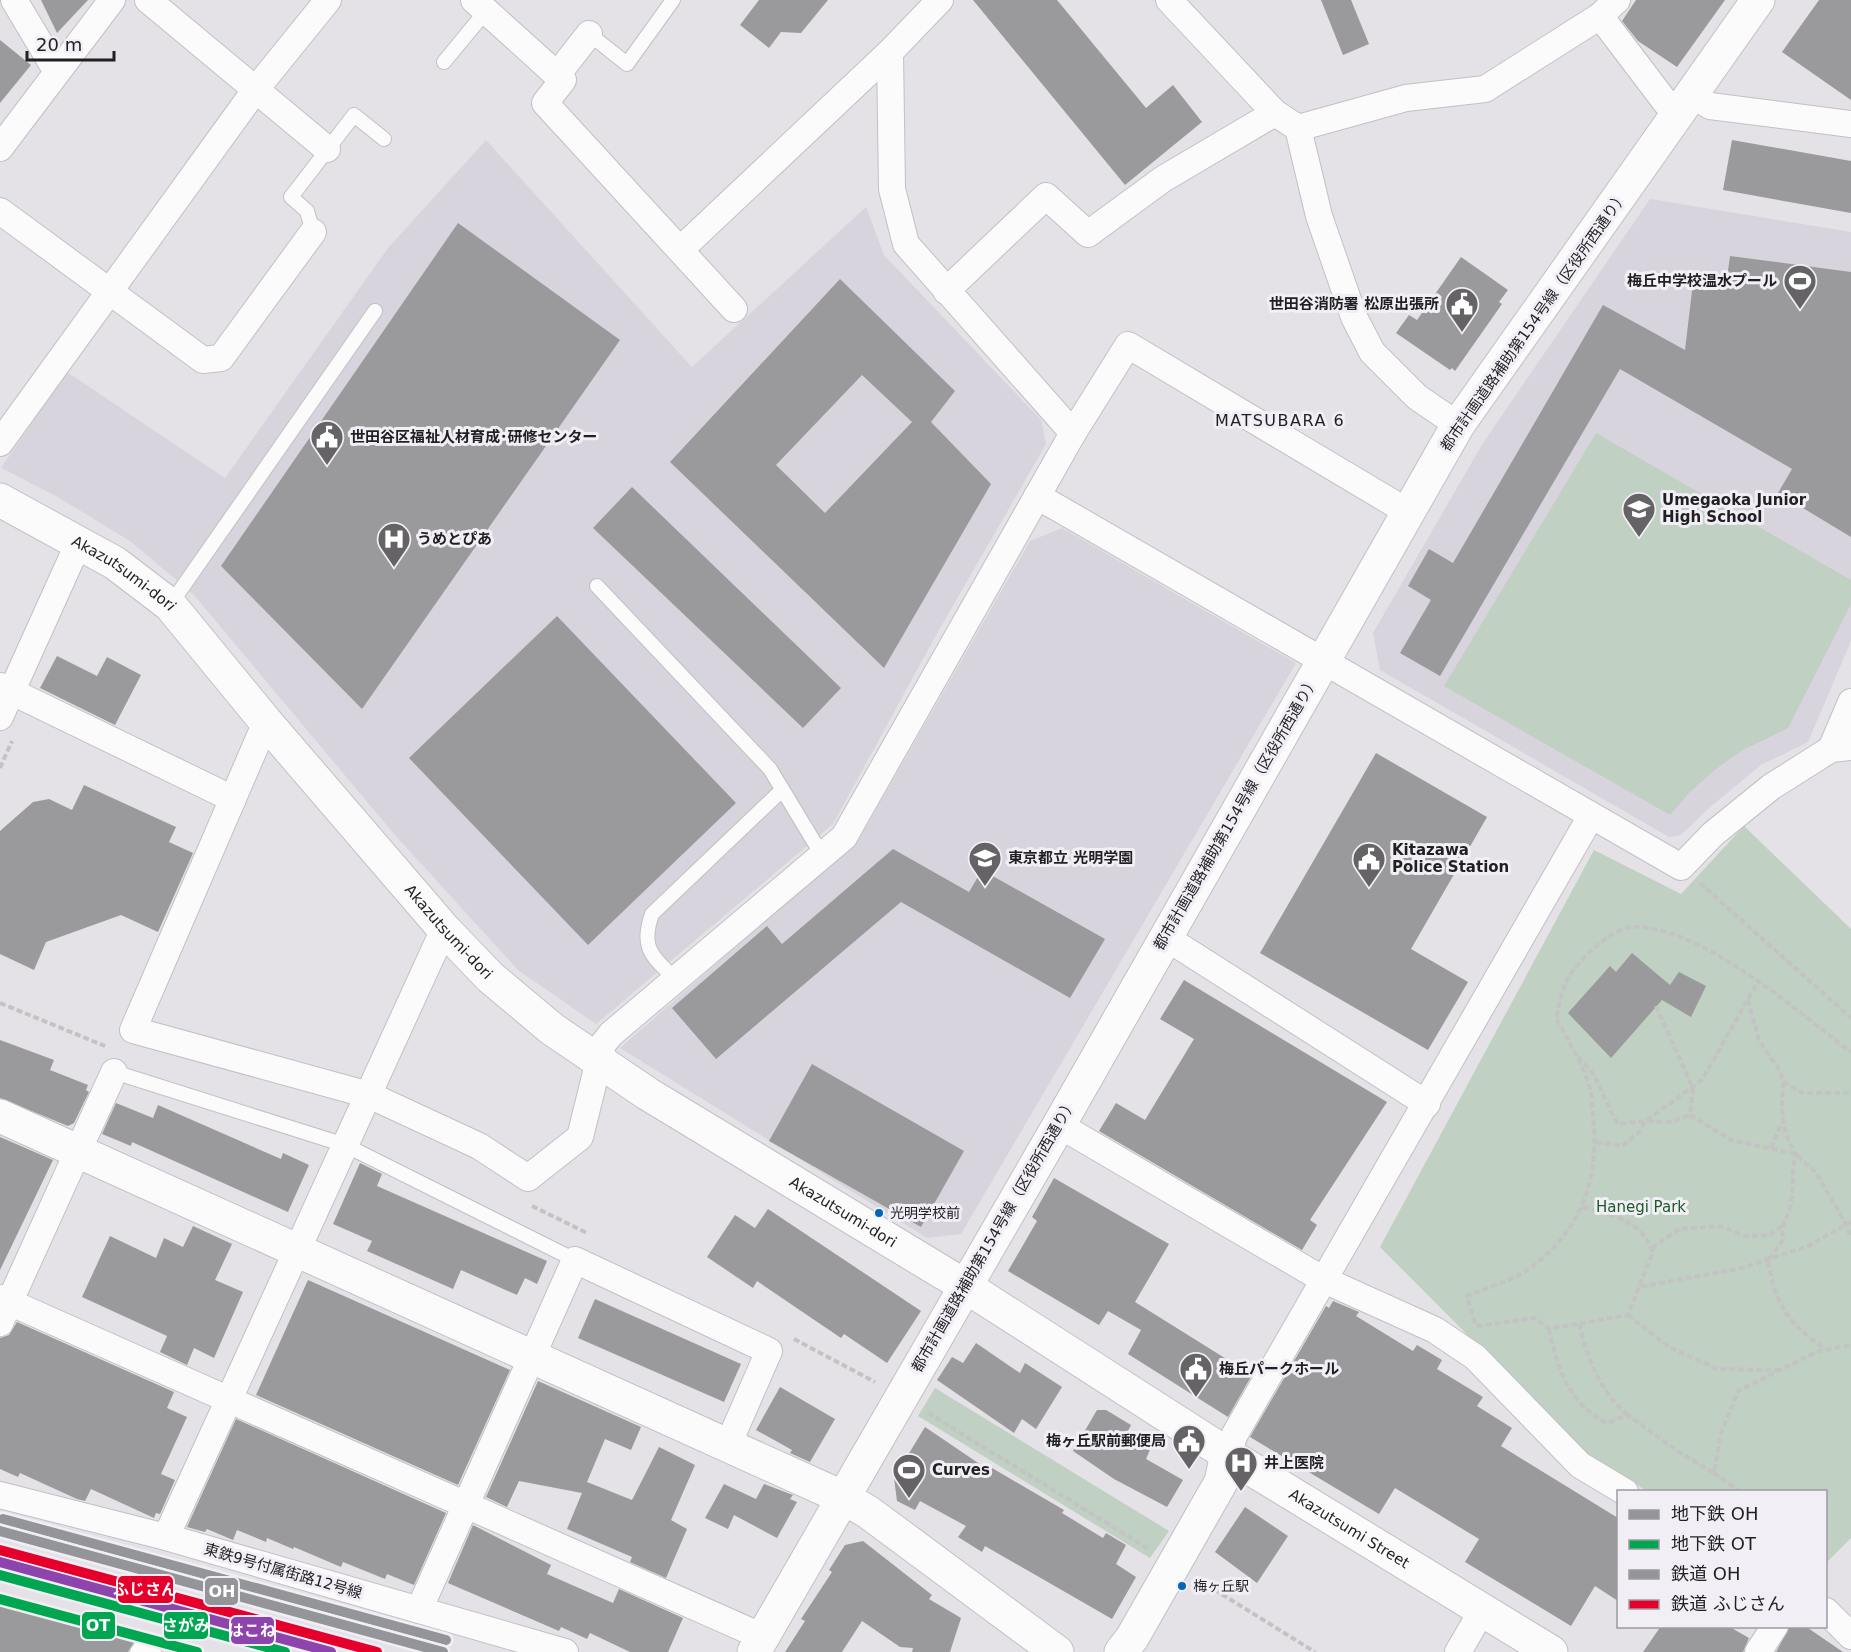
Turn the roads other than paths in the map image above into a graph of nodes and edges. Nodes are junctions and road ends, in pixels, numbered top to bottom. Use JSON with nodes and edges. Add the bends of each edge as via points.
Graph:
{"nodes":[{"id":1,"x":14,"y":0,"type":"edge"},
{"id":2,"x":112,"y":0,"type":"edge"},
{"id":3,"x":148,"y":0,"type":"edge"},
{"id":4,"x":328,"y":0,"type":"edge"},
{"id":5,"x":673,"y":0,"type":"edge"},
{"id":6,"x":940,"y":0,"type":"edge"},
{"id":7,"x":1169,"y":0,"type":"edge"},
{"id":8,"x":1758,"y":0,"type":"edge"},
{"id":9,"x":480,"y":5,"type":"edge"},
{"id":10,"x":1608,"y":8,"type":"edge"},
{"id":11,"x":589,"y":34,"type":"joint"},
{"id":12,"x":890,"y":52,"type":"junction"},
{"id":13,"x":444,"y":62,"type":"dead end"},
{"id":14,"x":57,"y":72,"type":"junction"},
{"id":15,"x":557,"y":75,"type":"junction"},
{"id":16,"x":256,"y":89,"type":"junction"},
{"id":17,"x":1685,"y":103,"type":"junction"},
{"id":18,"x":1275,"y":112,"type":"junction"},
{"id":19,"x":1851,"y":124,"type":"edge"},
{"id":20,"x":1298,"y":128,"type":"junction"},
{"id":21,"x":384,"y":140,"type":"dead end"},
{"id":22,"x":0,"y":148,"type":"edge"},
{"id":23,"x":327,"y":149,"type":"junction"},
{"id":24,"x":0,"y":211,"type":"edge"},
{"id":25,"x":314,"y":232,"type":"joint"},
{"id":26,"x":680,"y":250,"type":"junction"},
{"id":27,"x":110,"y":290,"type":"junction"},
{"id":28,"x":946,"y":291,"type":"junction"},
{"id":29,"x":734,"y":309,"type":"dead end"},
{"id":30,"x":375,"y":311,"type":"dead end"},
{"id":31,"x":1458,"y":424,"type":"junction"},
{"id":32,"x":1072,"y":433,"type":"junction"},
{"id":33,"x":0,"y":443,"type":"edge"},
{"id":34,"x":1037,"y":496,"type":"junction"},
{"id":35,"x":0,"y":500,"type":"edge"},
{"id":36,"x":1407,"y":512,"type":"junction"},
{"id":37,"x":79,"y":542,"type":"junction"},
{"id":38,"x":597,"y":586,"type":"dead end"},
{"id":39,"x":170,"y":605,"type":"junction"},
{"id":40,"x":1323,"y":661,"type":"junction"},
{"id":41,"x":6,"y":689,"type":"edge"},
{"id":42,"x":1851,"y":702,"type":"edge"},
{"id":43,"x":0,"y":717,"type":"edge"},
{"id":44,"x":266,"y":722,"type":"junction"},
{"id":45,"x":1841,"y":748,"type":"edge"},
{"id":46,"x":782,"y":790,"type":"junction"},
{"id":47,"x":232,"y":799,"type":"junction"},
{"id":48,"x":1591,"y":816,"type":"junction"},
{"id":49,"x":822,"y":855,"type":"junction"},
{"id":50,"x":444,"y":929,"type":"junction"},
{"id":51,"x":1165,"y":937,"type":"junction"},
{"id":52,"x":675,"y":979,"type":"junction"},
{"id":53,"x":599,"y":1061,"type":"junction"},
{"id":54,"x":114,"y":1072,"type":"joint"},
{"id":55,"x":369,"y":1095,"type":"junction"},
{"id":56,"x":1427,"y":1104,"type":"junction"},
{"id":57,"x":0,"y":1116,"type":"edge"},
{"id":58,"x":1059,"y":1125,"type":"junction"},
{"id":59,"x":345,"y":1145,"type":"junction"},
{"id":60,"x":78,"y":1152,"type":"junction"},
{"id":61,"x":297,"y":1251,"type":"junction"},
{"id":62,"x":575,"y":1260,"type":"junction"},
{"id":63,"x":1324,"y":1280,"type":"junction"},
{"id":64,"x":965,"y":1286,"type":"junction"},
{"id":65,"x":3,"y":1308,"type":"edge"},
{"id":66,"x":532,"y":1357,"type":"junction"},
{"id":67,"x":229,"y":1400,"type":"junction"},
{"id":68,"x":728,"y":1445,"type":"junction"},
{"id":69,"x":1227,"y":1454,"type":"junction"},
{"id":70,"x":1623,"y":1490,"type":"edge"},
{"id":71,"x":0,"y":1495,"type":"edge"},
{"id":72,"x":844,"y":1498,"type":"junction"},
{"id":73,"x":466,"y":1505,"type":"junction"},
{"id":74,"x":166,"y":1537,"type":"junction"},
{"id":75,"x":1483,"y":1609,"type":"junction"},
{"id":76,"x":419,"y":1610,"type":"junction"},
{"id":77,"x":1827,"y":1612,"type":"edge"},
{"id":78,"x":1774,"y":1628,"type":"edge"},
{"id":79,"x":1851,"y":1636,"type":"edge"},
{"id":80,"x":758,"y":1644,"type":"edge"},
{"id":81,"x":137,"y":1652,"type":"edge"},
{"id":82,"x":154,"y":1652,"type":"edge"},
{"id":83,"x":565,"y":1652,"type":"edge"},
{"id":84,"x":1057,"y":1652,"type":"edge"},
{"id":85,"x":1121,"y":1652,"type":"edge"},
{"id":86,"x":1458,"y":1652,"type":"edge"},
{"id":87,"x":1551,"y":1652,"type":"edge"},
{"id":88,"x":1758,"y":1652,"type":"edge"}],
"edges":[{"from":1,"to":14,"type":"street"},
{"from":2,"to":14,"type":"street"},
{"from":3,"to":16,"type":"street"},
{"from":4,"to":16,"type":"street"},
{"from":5,"to":11,"type":"lane","via":[[627,64]]},
{"from":6,"to":12,"type":"street"},
{"from":7,"to":18,"type":"street"},
{"from":8,"to":17,"type":"street","name":"都市計画道路補助第154号線（区役所西通り）"},
{"from":9,"to":13,"type":"lane"},
{"from":9,"to":15,"type":"street"},
{"from":10,"to":17,"type":"street","via":[[1666,103]]},
{"from":10,"to":20,"type":"street","via":[[1485,89],[1406,98]]},
{"from":11,"to":15,"type":"street"},
{"from":12,"to":26,"type":"street"},
{"from":12,"to":28,"type":"street","via":[[892,189],[906,244]]},
{"from":14,"to":22,"type":"street"},
{"from":15,"to":26,"type":"street","via":[[563,80],[545,103]]},
{"from":16,"to":23,"type":"street"},
{"from":16,"to":27,"type":"street"},
{"from":17,"to":19,"type":"street"},
{"from":17,"to":31,"type":"street","name":"都市計画道路補助第154号線（区役所西通り）"},
{"from":18,"to":20,"type":"street"},
{"from":18,"to":28,"type":"street","via":[[1163,179],[1088,234],[1046,195]]},
{"from":20,"to":31,"type":"street","via":[[1319,216],[1353,317],[1372,352],[1417,397]]},
{"from":21,"to":23,"type":"lane","via":[[354,115]]},
{"from":23,"to":25,"type":"lane","via":[[291,197],[307,211]]},
{"from":24,"to":27,"type":"street"},
{"from":25,"to":27,"type":"street","via":[[221,358],[203,360]]},
{"from":26,"to":29,"type":"street"},
{"from":27,"to":33,"type":"street"},
{"from":28,"to":32,"type":"street"},
{"from":30,"to":39,"type":"lane"},
{"from":31,"to":36,"type":"street","name":"都市計画道路補助第154号線（区役所西通り）"},
{"from":32,"to":34,"type":"street"},
{"from":32,"to":36,"type":"street","via":[[1128,345]]},
{"from":34,"to":40,"type":"street"},
{"from":34,"to":49,"type":"street","via":[[843,837]]},
{"from":35,"to":37,"type":"street","name":"Akazutsumi-dori"},
{"from":36,"to":40,"type":"street","name":"都市計画道路補助第154号線（区役所西通り）"},
{"from":37,"to":39,"type":"street","name":"Akazutsumi-dori","via":[[115,563]]},
{"from":37,"to":41,"type":"street"},
{"from":38,"to":46,"type":"lane","via":[[770,769]]},
{"from":39,"to":44,"type":"street","name":"Akazutsumi-dori"},
{"from":40,"to":48,"type":"street"},
{"from":40,"to":51,"type":"street","name":"都市計画道路補助第154号線（区役所西通り）"},
{"from":41,"to":43,"type":"street"},
{"from":41,"to":47,"type":"street"},
{"from":42,"to":45,"type":"street"},
{"from":44,"to":47,"type":"street"},
{"from":44,"to":50,"type":"street","name":"Akazutsumi-dori"},
{"from":45,"to":48,"type":"street","via":[[1771,787],[1713,834],[1682,867]]},
{"from":46,"to":49,"type":"lane"},
{"from":46,"to":52,"type":"lane","via":[[652,914],[646,944]]},
{"from":47,"to":55,"type":"street","via":[[133,1030]]},
{"from":48,"to":56,"type":"street"},
{"from":49,"to":52,"type":"street"},
{"from":50,"to":53,"type":"street","name":"Akazutsumi-dori","via":[[521,1005]]},
{"from":50,"to":55,"type":"street"},
{"from":51,"to":56,"type":"street"},
{"from":51,"to":58,"type":"street","name":"都市計画道路補助第154号線（区役所西通り）"},
{"from":52,"to":53,"type":"street","via":[[611,1034],[603,1044]]},
{"from":53,"to":55,"type":"street","via":[[580,1137],[528,1178],[479,1146]]},
{"from":53,"to":64,"type":"street","name":"Akazutsumi-dori"},
{"from":54,"to":59,"type":"lane"},
{"from":54,"to":60,"type":"street"},
{"from":55,"to":59,"type":"street"},
{"from":56,"to":63,"type":"street"},
{"from":57,"to":60,"type":"street"},
{"from":58,"to":63,"type":"street"},
{"from":58,"to":64,"type":"street","name":"都市計画道路補助第154号線（区役所西通り）"},
{"from":59,"to":61,"type":"street"},
{"from":59,"to":62,"type":"lane"},
{"from":60,"to":61,"type":"street"},
{"from":60,"to":65,"type":"street"},
{"from":61,"to":66,"type":"street"},
{"from":61,"to":67,"type":"street"},
{"from":62,"to":66,"type":"street"},
{"from":62,"to":68,"type":"street","via":[[769,1351]]},
{"from":63,"to":69,"type":"street"},
{"from":63,"to":70,"type":"street","via":[[1435,1329],[1475,1357],[1580,1465]]},
{"from":64,"to":69,"type":"street","name":"Akazutsumi Street"},
{"from":64,"to":72,"type":"street","name":"都市計画道路補助第154号線（区役所西通り）"},
{"from":65,"to":67,"type":"street"},
{"from":66,"to":68,"type":"street"},
{"from":66,"to":73,"type":"street"},
{"from":67,"to":73,"type":"street"},
{"from":67,"to":74,"type":"street"},
{"from":68,"to":72,"type":"street"},
{"from":69,"to":75,"type":"street","name":"Akazutsumi Street"},
{"from":69,"to":85,"type":"street","via":[[1221,1482]]},
{"from":71,"to":74,"type":"street","name":"東鉄9号付属街路12号線"},
{"from":72,"to":80,"type":"street","name":"都市計画道路補助第154号線（区役所西通り）"},
{"from":72,"to":84,"type":"street"},
{"from":73,"to":76,"type":"street"},
{"from":73,"to":80,"type":"street"},
{"from":74,"to":76,"type":"street","name":"東鉄9号付属街路12号線"},
{"from":75,"to":86,"type":"street"},
{"from":75,"to":87,"type":"street","name":"Akazutsumi Street"},
{"from":76,"to":83,"type":"street","name":"東鉄9号付属街路12号線"},
{"from":77,"to":79,"type":"street"},
{"from":78,"to":88,"type":"street"},
{"from":81,"to":82,"type":"lane","via":[[145,1641]]}]}
